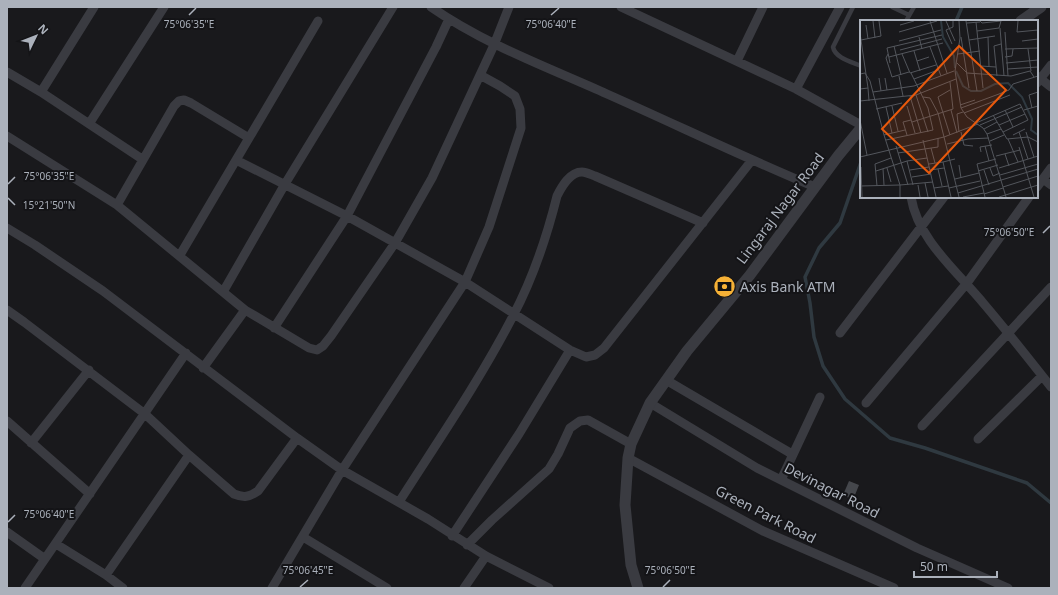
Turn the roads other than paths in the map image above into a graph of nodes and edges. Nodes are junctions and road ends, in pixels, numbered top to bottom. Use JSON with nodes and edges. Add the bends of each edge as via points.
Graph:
{"nodes":[{"id":1,"x":94,"y":7,"type":"edge"},
{"id":2,"x":164,"y":7,"type":"edge"},
{"id":3,"x":393,"y":7,"type":"edge"},
{"id":4,"x":431,"y":7,"type":"edge"},
{"id":5,"x":509,"y":7,"type":"edge"},
{"id":6,"x":621,"y":7,"type":"edge"},
{"id":7,"x":840,"y":7,"type":"edge"},
{"id":8,"x":853,"y":7,"type":"edge"},
{"id":9,"x":892,"y":7,"type":"edge"},
{"id":10,"x":914,"y":7,"type":"edge"},
{"id":11,"x":1041,"y":7,"type":"edge"},
{"id":12,"x":761,"y":8,"type":"edge"},
{"id":13,"x":909,"y":15,"type":"junction"},
{"id":14,"x":449,"y":19,"type":"junction"},
{"id":15,"x":906,"y":20,"type":"edge"},
{"id":16,"x":1022,"y":20,"type":"edge"},
{"id":17,"x":318,"y":21,"type":"dead end"},
{"id":18,"x":494,"y":45,"type":"junction"},
{"id":19,"x":737,"y":61,"type":"junction"},
{"id":20,"x":1051,"y":65,"type":"edge"},
{"id":21,"x":860,"y":66,"type":"edge"},
{"id":22,"x":7,"y":72,"type":"edge"},
{"id":23,"x":480,"y":75,"type":"junction"},
{"id":24,"x":1038,"y":79,"type":"edge"},
{"id":25,"x":1051,"y":87,"type":"edge"},
{"id":26,"x":796,"y":89,"type":"junction"},
{"id":27,"x":41,"y":92,"type":"junction"},
{"id":28,"x":89,"y":124,"type":"junction"},
{"id":29,"x":860,"y":124,"type":"edge"},
{"id":30,"x":860,"y":129,"type":"edge"},
{"id":31,"x":7,"y":136,"type":"edge"},
{"id":32,"x":249,"y":138,"type":"junction"},
{"id":33,"x":142,"y":159,"type":"junction"},
{"id":34,"x":236,"y":160,"type":"junction"},
{"id":35,"x":752,"y":160,"type":"junction"},
{"id":36,"x":1051,"y":168,"type":"edge"},
{"id":37,"x":1043,"y":178,"type":"junction"},
{"id":38,"x":285,"y":184,"type":"junction"},
{"id":39,"x":1051,"y":185,"type":"edge"},
{"id":40,"x":1038,"y":186,"type":"edge"},
{"id":41,"x":815,"y":187,"type":"junction"},
{"id":42,"x":911,"y":198,"type":"edge"},
{"id":43,"x":943,"y":198,"type":"edge"},
{"id":44,"x":1028,"y":198,"type":"edge"},
{"id":45,"x":117,"y":205,"type":"junction"},
{"id":46,"x":347,"y":216,"type":"junction"},
{"id":47,"x":703,"y":223,"type":"junction"},
{"id":48,"x":920,"y":227,"type":"junction"},
{"id":49,"x":7,"y":228,"type":"edge"},
{"id":50,"x":395,"y":243,"type":"junction"},
{"id":51,"x":180,"y":255,"type":"junction"},
{"id":52,"x":465,"y":282,"type":"junction"},
{"id":53,"x":967,"y":283,"type":"junction"},
{"id":54,"x":1051,"y":287,"type":"edge"},
{"id":55,"x":223,"y":292,"type":"junction"},
{"id":56,"x":7,"y":310,"type":"edge"},
{"id":57,"x":245,"y":310,"type":"junction"},
{"id":58,"x":514,"y":314,"type":"junction"},
{"id":59,"x":274,"y":328,"type":"junction"},
{"id":60,"x":1008,"y":332,"type":"junction"},
{"id":61,"x":840,"y":333,"type":"dead end"},
{"id":62,"x":570,"y":350,"type":"junction"},
{"id":63,"x":186,"y":353,"type":"junction"},
{"id":64,"x":203,"y":368,"type":"junction"},
{"id":65,"x":89,"y":370,"type":"junction"},
{"id":66,"x":1042,"y":376,"type":"junction"},
{"id":67,"x":666,"y":380,"type":"junction"},
{"id":68,"x":1051,"y":387,"type":"edge"},
{"id":69,"x":820,"y":397,"type":"dead end"},
{"id":70,"x":650,"y":403,"type":"junction"},
{"id":71,"x":866,"y":403,"type":"dead end"},
{"id":72,"x":145,"y":414,"type":"junction"},
{"id":73,"x":7,"y":422,"type":"edge"},
{"id":74,"x":922,"y":426,"type":"dead end"},
{"id":75,"x":297,"y":438,"type":"junction"},
{"id":76,"x":978,"y":439,"type":"dead end"},
{"id":77,"x":31,"y":442,"type":"junction"},
{"id":78,"x":632,"y":444,"type":"junction"},
{"id":79,"x":792,"y":454,"type":"junction"},
{"id":80,"x":189,"y":455,"type":"junction"},
{"id":81,"x":628,"y":458,"type":"junction"},
{"id":82,"x":342,"y":470,"type":"junction"},
{"id":83,"x":781,"y":480,"type":"junction"},
{"id":84,"x":90,"y":494,"type":"junction"},
{"id":85,"x":399,"y":502,"type":"junction"},
{"id":86,"x":7,"y":532,"type":"edge"},
{"id":87,"x":452,"y":536,"type":"junction"},
{"id":88,"x":303,"y":537,"type":"junction"},
{"id":89,"x":56,"y":544,"type":"junction"},
{"id":90,"x":467,"y":545,"type":"junction"},
{"id":91,"x":486,"y":556,"type":"junction"},
{"id":92,"x":45,"y":559,"type":"junction"},
{"id":93,"x":106,"y":575,"type":"junction"},
{"id":94,"x":25,"y":588,"type":"edge"},
{"id":95,"x":123,"y":588,"type":"edge"},
{"id":96,"x":272,"y":588,"type":"edge"},
{"id":97,"x":387,"y":588,"type":"edge"},
{"id":98,"x":464,"y":588,"type":"edge"},
{"id":99,"x":550,"y":588,"type":"edge"},
{"id":100,"x":638,"y":588,"type":"edge"},
{"id":101,"x":894,"y":588,"type":"edge"},
{"id":102,"x":1008,"y":588,"type":"edge"}],
"edges":[{"from":1,"to":27,"type":"street"},
{"from":2,"to":28,"type":"street"},
{"from":3,"to":38,"type":"street"},
{"from":4,"to":14,"type":"street"},
{"from":5,"to":18,"type":"street"},
{"from":6,"to":19,"type":"street"},
{"from":7,"to":26,"type":"street"},
{"from":8,"to":21,"type":"lane","via":[[833,47],[837,54]]},
{"from":9,"to":13,"type":"lane"},
{"from":10,"to":13,"type":"lane"},
{"from":11,"to":16,"type":"street"},
{"from":12,"to":19,"type":"street"},
{"from":13,"to":15,"type":"lane"},
{"from":14,"to":18,"type":"street"},
{"from":14,"to":46,"type":"street"},
{"from":17,"to":32,"type":"street"},
{"from":18,"to":23,"type":"street"},
{"from":18,"to":35,"type":"street"},
{"from":19,"to":26,"type":"street"},
{"from":20,"to":24,"type":"street"},
{"from":22,"to":27,"type":"street"},
{"from":23,"to":50,"type":"street","via":[[432,178]]},
{"from":23,"to":52,"type":"street","via":[[514,96],[520,109],[521,128],[489,227]]},
{"from":24,"to":25,"type":"street"},
{"from":26,"to":29,"type":"street"},
{"from":27,"to":28,"type":"street"},
{"from":28,"to":33,"type":"street"},
{"from":30,"to":41,"type":"street","name":"Lingaraj Nagar Road"},
{"from":31,"to":45,"type":"street"},
{"from":32,"to":33,"type":"street","via":[[184,100],[174,106]]},
{"from":32,"to":34,"type":"street"},
{"from":33,"to":45,"type":"street"},
{"from":34,"to":38,"type":"street"},
{"from":34,"to":51,"type":"street"},
{"from":35,"to":41,"type":"street"},
{"from":35,"to":47,"type":"street"},
{"from":36,"to":37,"type":"street"},
{"from":37,"to":39,"type":"street"},
{"from":37,"to":40,"type":"street"},
{"from":38,"to":46,"type":"street"},
{"from":38,"to":55,"type":"street"},
{"from":41,"to":67,"type":"street","name":"Lingaraj Nagar Road"},
{"from":42,"to":48,"type":"street"},
{"from":43,"to":48,"type":"street"},
{"from":44,"to":53,"type":"street"},
{"from":45,"to":51,"type":"street"},
{"from":46,"to":50,"type":"street"},
{"from":46,"to":59,"type":"street"},
{"from":47,"to":58,"type":"street","via":[[595,176],[582,172],[571,176],[557,196],[535,266]]},
{"from":47,"to":62,"type":"street","via":[[604,348],[595,355],[586,357]]},
{"from":48,"to":53,"type":"street"},
{"from":48,"to":61,"type":"street"},
{"from":49,"to":63,"type":"street","via":[[103,291]]},
{"from":50,"to":52,"type":"street"},
{"from":50,"to":59,"type":"street","via":[[323,346],[317,350],[309,348]]},
{"from":51,"to":55,"type":"street"},
{"from":52,"to":58,"type":"street"},
{"from":52,"to":82,"type":"street"},
{"from":53,"to":60,"type":"street"},
{"from":53,"to":71,"type":"street"},
{"from":54,"to":60,"type":"street"},
{"from":55,"to":57,"type":"street"},
{"from":56,"to":65,"type":"street"},
{"from":57,"to":59,"type":"street"},
{"from":57,"to":64,"type":"street"},
{"from":58,"to":62,"type":"street"},
{"from":58,"to":85,"type":"street","via":[[492,356]]},
{"from":60,"to":66,"type":"street"},
{"from":60,"to":74,"type":"street"},
{"from":62,"to":87,"type":"street","via":[[520,434]]},
{"from":63,"to":64,"type":"street"},
{"from":63,"to":72,"type":"street"},
{"from":64,"to":75,"type":"street"},
{"from":65,"to":72,"type":"street"},
{"from":65,"to":77,"type":"street"},
{"from":66,"to":68,"type":"street"},
{"from":66,"to":76,"type":"street"},
{"from":67,"to":70,"type":"street","name":"Lingaraj Nagar Road"},
{"from":67,"to":79,"type":"street"},
{"from":69,"to":79,"type":"street"},
{"from":70,"to":78,"type":"street","name":"Lingaraj Nagar Road"},
{"from":70,"to":83,"type":"street","name":"Devinagar Road"},
{"from":72,"to":80,"type":"street"},
{"from":72,"to":84,"type":"street"},
{"from":73,"to":77,"type":"street"},
{"from":75,"to":80,"type":"street","via":[[258,491],[251,496],[242,497],[234,494]]},
{"from":75,"to":82,"type":"street"},
{"from":77,"to":84,"type":"street"},
{"from":78,"to":81,"type":"street","name":"Lingaraj Nagar Road"},
{"from":78,"to":90,"type":"street","via":[[588,420],[580,421],[570,428],[549,469]]},
{"from":79,"to":83,"type":"street"},
{"from":80,"to":93,"type":"street"},
{"from":81,"to":100,"type":"street","name":"Lingaraj Nagar Road","via":[[626,505],[631,565]]},
{"from":81,"to":101,"type":"street","name":"Green Park Road","via":[[763,531]]},
{"from":82,"to":85,"type":"street"},
{"from":82,"to":88,"type":"street"},
{"from":83,"to":102,"type":"street","name":"Devinagar Road","via":[[917,548]]},
{"from":84,"to":89,"type":"street"},
{"from":85,"to":87,"type":"street"},
{"from":86,"to":92,"type":"street"},
{"from":87,"to":90,"type":"street"},
{"from":88,"to":96,"type":"street"},
{"from":88,"to":97,"type":"street"},
{"from":89,"to":92,"type":"street"},
{"from":89,"to":93,"type":"street"},
{"from":90,"to":91,"type":"street"},
{"from":91,"to":98,"type":"street"},
{"from":91,"to":99,"type":"street"},
{"from":92,"to":94,"type":"street"},
{"from":93,"to":95,"type":"street"}]}
